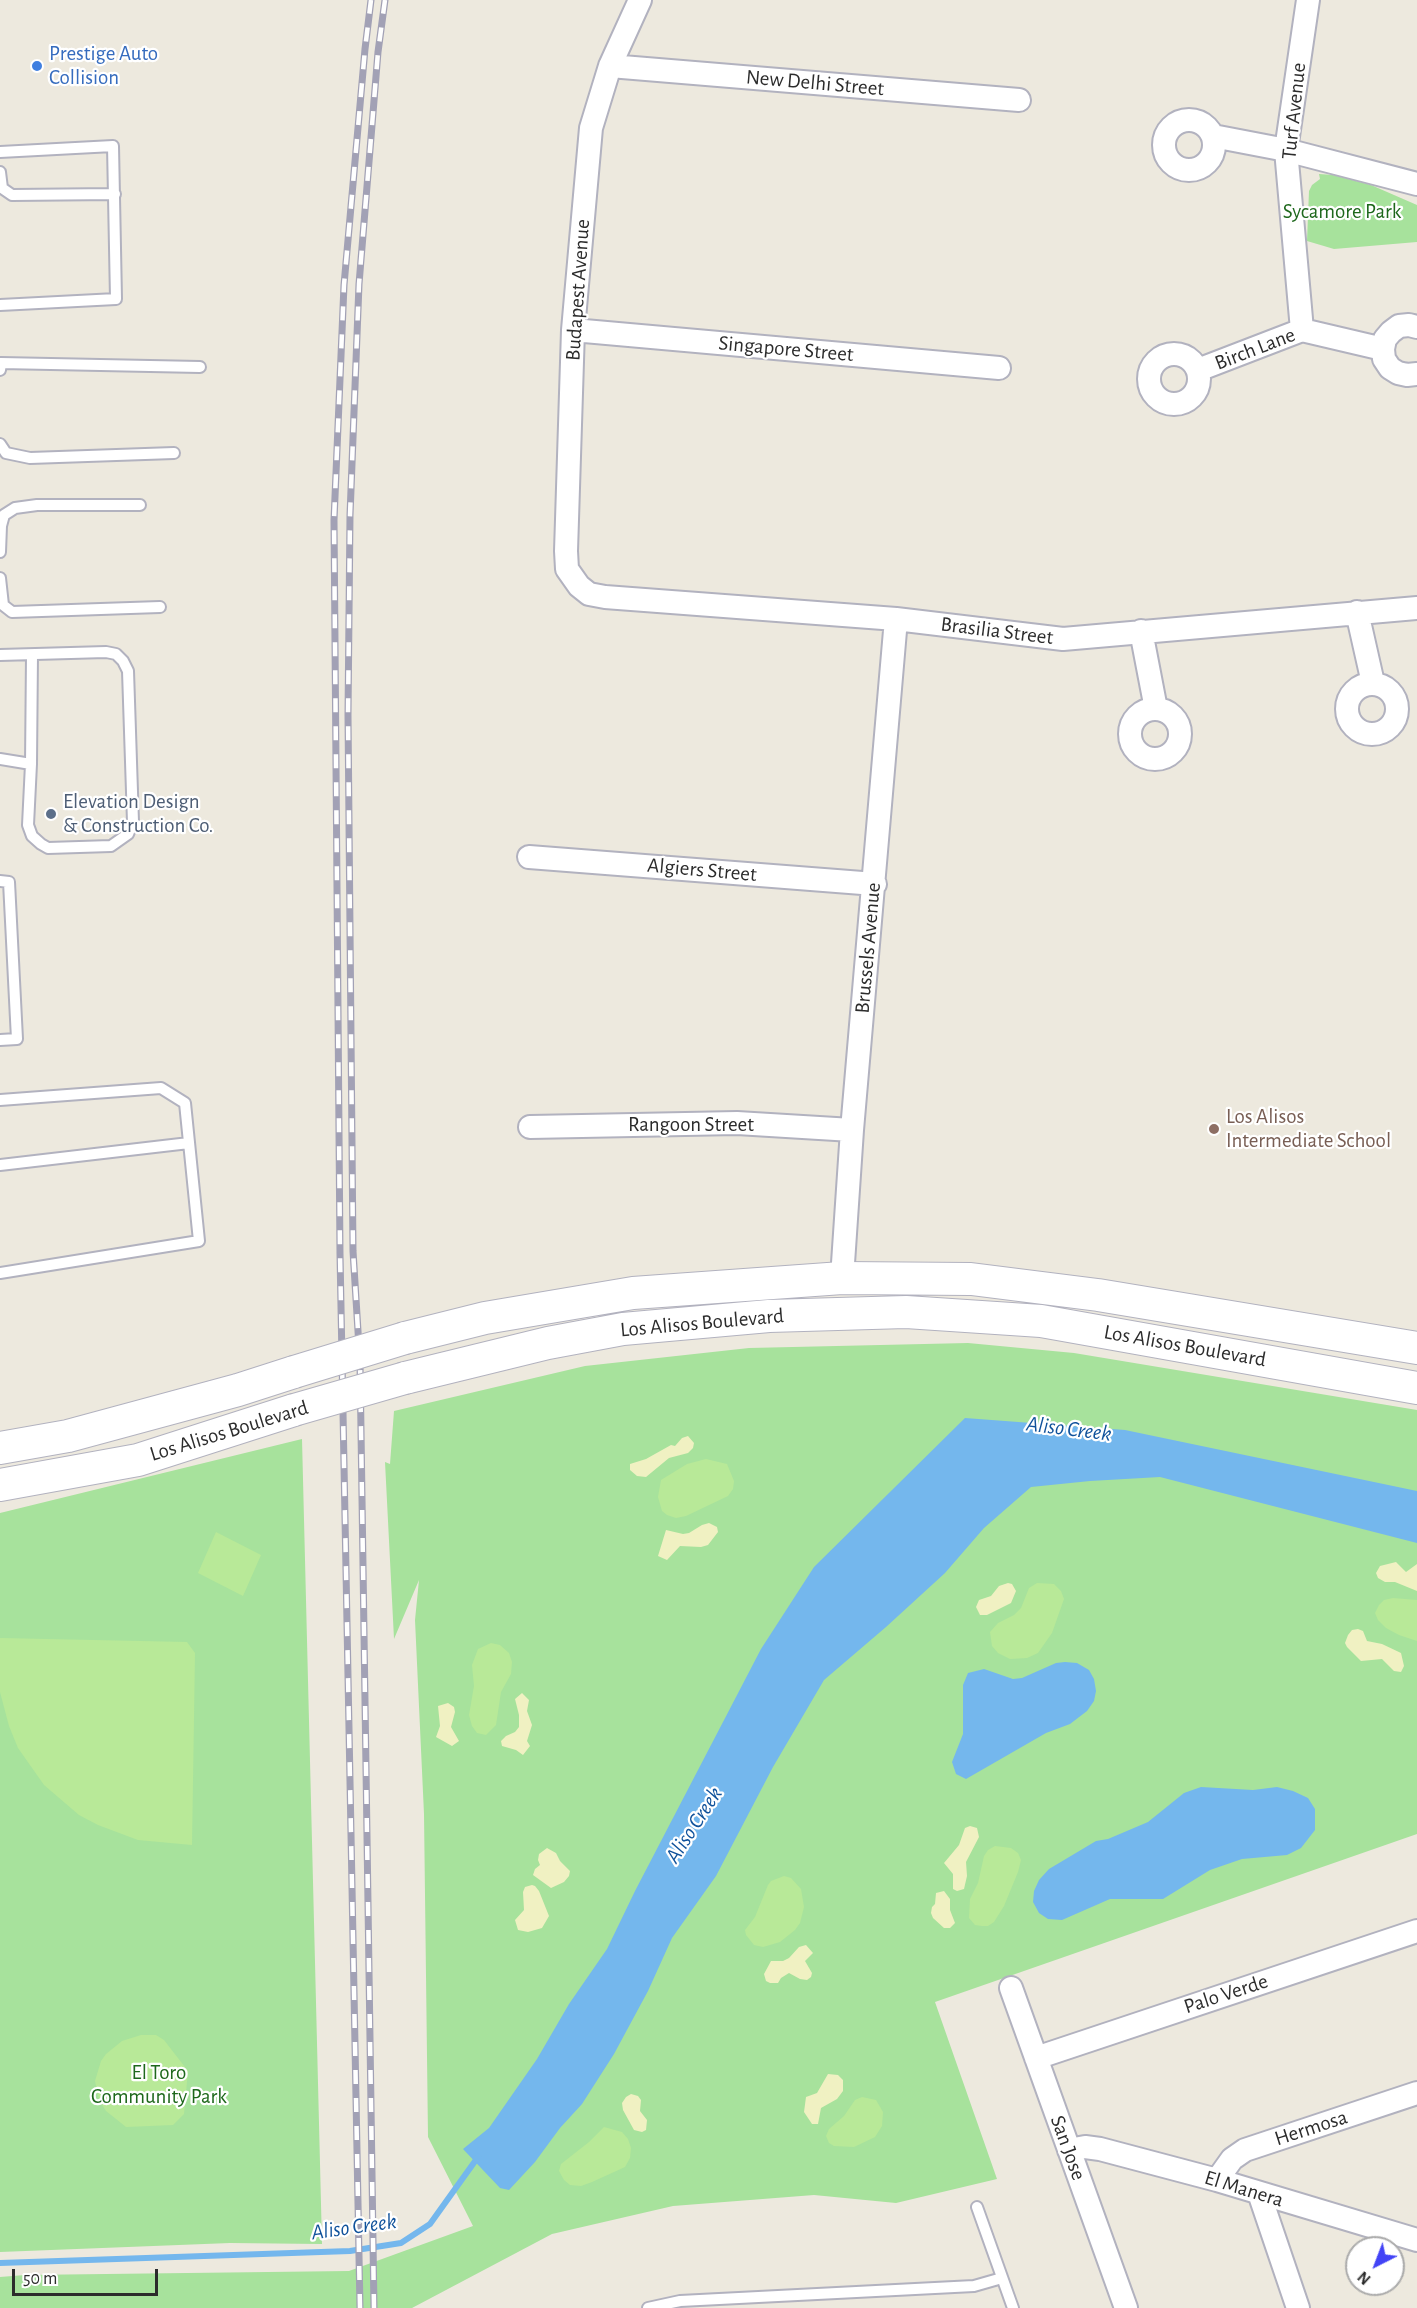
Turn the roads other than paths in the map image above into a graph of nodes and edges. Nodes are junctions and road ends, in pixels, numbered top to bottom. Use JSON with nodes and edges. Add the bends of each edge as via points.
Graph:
{"nodes":[{"id":1,"x":640,"y":0,"type":"edge"},
{"id":2,"x":1308,"y":0,"type":"edge"},
{"id":3,"x":610,"y":66,"type":"junction"},
{"id":4,"x":1019,"y":100,"type":"dead end"},
{"id":5,"x":1213,"y":136,"type":"dead end"},
{"id":6,"x":1286,"y":150,"type":"junction"},
{"id":7,"x":0,"y":152,"type":"edge"},
{"id":8,"x":0,"y":172,"type":"edge"},
{"id":9,"x":1417,"y":184,"type":"edge"},
{"id":10,"x":115,"y":194,"type":"junction"},
{"id":11,"x":0,"y":305,"type":"edge"},
{"id":12,"x":1417,"y":327,"type":"edge"},
{"id":13,"x":573,"y":330,"type":"junction"},
{"id":14,"x":1302,"y":330,"type":"junction"},
{"id":15,"x":1383,"y":349,"type":"junction"},
{"id":16,"x":200,"y":367,"type":"dead end"},
{"id":17,"x":999,"y":368,"type":"dead end"},
{"id":18,"x":0,"y":370,"type":"edge"},
{"id":19,"x":1198,"y":370,"type":"dead end"},
{"id":20,"x":1417,"y":374,"type":"edge"},
{"id":21,"x":0,"y":444,"type":"edge"},
{"id":22,"x":174,"y":453,"type":"dead end"},
{"id":23,"x":140,"y":505,"type":"dead end"},
{"id":24,"x":0,"y":552,"type":"edge"},
{"id":25,"x":0,"y":578,"type":"edge"},
{"id":26,"x":579,"y":586,"type":"joint"},
{"id":27,"x":160,"y":607,"type":"dead end"},
{"id":28,"x":1417,"y":608,"type":"edge"},
{"id":29,"x":1357,"y":612,"type":"junction"},
{"id":30,"x":896,"y":619,"type":"junction"},
{"id":31,"x":1141,"y":631,"type":"junction"},
{"id":32,"x":0,"y":655,"type":"edge"},
{"id":33,"x":32,"y":655,"type":"junction"},
{"id":34,"x":1372,"y":683,"type":"dead end"},
{"id":35,"x":1155,"y":709,"type":"dead end"},
{"id":36,"x":0,"y":759,"type":"edge"},
{"id":37,"x":31,"y":764,"type":"junction"},
{"id":38,"x":529,"y":857,"type":"dead end"},
{"id":39,"x":0,"y":881,"type":"edge"},
{"id":40,"x":874,"y":884,"type":"junction"},
{"id":41,"x":0,"y":1040,"type":"edge"},
{"id":42,"x":0,"y":1100,"type":"edge"},
{"id":43,"x":530,"y":1128,"type":"dead end"},
{"id":44,"x":852,"y":1130,"type":"junction"},
{"id":45,"x":189,"y":1143,"type":"junction"},
{"id":46,"x":0,"y":1165,"type":"edge"},
{"id":47,"x":0,"y":1273,"type":"edge"},
{"id":48,"x":842,"y":1278,"type":"junction"},
{"id":49,"x":1417,"y":1348,"type":"edge"},
{"id":50,"x":1417,"y":1388,"type":"edge"},
{"id":51,"x":0,"y":1448,"type":"edge"},
{"id":52,"x":0,"y":1485,"type":"edge"},
{"id":53,"x":1417,"y":1931,"type":"edge"},
{"id":54,"x":1011,"y":1988,"type":"dead end"},
{"id":55,"x":1036,"y":2058,"type":"junction"},
{"id":56,"x":1417,"y":2093,"type":"edge"},
{"id":57,"x":1069,"y":2150,"type":"junction"},
{"id":58,"x":1217,"y":2180,"type":"junction"},
{"id":59,"x":1259,"y":2193,"type":"junction"},
{"id":60,"x":977,"y":2207,"type":"dead end"},
{"id":61,"x":1417,"y":2240,"type":"edge"},
{"id":62,"x":1002,"y":2278,"type":"junction"},
{"id":63,"x":648,"y":2308,"type":"edge"},
{"id":64,"x":1013,"y":2308,"type":"edge"},
{"id":65,"x":1126,"y":2308,"type":"edge"},
{"id":66,"x":1298,"y":2308,"type":"edge"}],
"edges":[{"from":1,"to":3,"type":"street","name":"Budapest Avenue"},
{"from":2,"to":6,"type":"street","name":"Turf Avenue"},
{"from":3,"to":4,"type":"street","name":"New Delhi Street"},
{"from":3,"to":13,"type":"street","name":"Budapest Avenue","via":[[591,128]]},
{"from":5,"to":6,"type":"street"},
{"from":6,"to":9,"type":"street"},
{"from":6,"to":14,"type":"street","name":"Turf Avenue"},
{"from":7,"to":10,"type":"lane","via":[[113,146]]},
{"from":8,"to":10,"type":"lane","via":[[2,188],[12,195]]},
{"from":10,"to":11,"type":"lane","via":[[116,299]]},
{"from":12,"to":15,"type":"street","via":[[1400,326],[1385,339]]},
{"from":13,"to":17,"type":"street","name":"Singapore Street"},
{"from":13,"to":26,"type":"street","name":"Budapest Avenue","via":[[566,551],[567,569]]},
{"from":14,"to":15,"type":"street","name":"Birch Lane"},
{"from":14,"to":19,"type":"street","name":"Birch Lane"},
{"from":15,"to":20,"type":"street","via":[[1390,368],[1398,373]]},
{"from":16,"to":18,"type":"lane","via":[[1,363]]},
{"from":21,"to":22,"type":"lane","via":[[6,453],[30,458]]},
{"from":23,"to":24,"type":"lane","via":[[15,508],[4,515]]},
{"from":25,"to":27,"type":"lane","via":[[3,605],[12,612]]},
{"from":26,"to":30,"type":"street","name":"Brasilia Street","via":[[589,594],[605,597]]},
{"from":28,"to":29,"type":"street","name":"Brasilia Street"},
{"from":29,"to":31,"type":"street","name":"Brasilia Street"},
{"from":29,"to":34,"type":"street"},
{"from":30,"to":31,"type":"street","name":"Brasilia Street","via":[[1063,639]]},
{"from":30,"to":40,"type":"street","name":"Brussels Avenue"},
{"from":31,"to":35,"type":"street"},
{"from":32,"to":33,"type":"lane"},
{"from":33,"to":37,"type":"lane"},
{"from":33,"to":37,"type":"lane","via":[[106,652],[123,661],[128,671],[133,822],[128,834],[111,846],[48,848],[40,844],[28,825]]},
{"from":36,"to":37,"type":"lane"},
{"from":38,"to":40,"type":"street","name":"Algiers Street"},
{"from":39,"to":41,"type":"lane","via":[[9,882],[17,1039]]},
{"from":40,"to":44,"type":"street","name":"Brussels Avenue"},
{"from":42,"to":45,"type":"lane","via":[[161,1088],[185,1102]]},
{"from":43,"to":44,"type":"street","name":"Rangoon Street","via":[[737,1123]]},
{"from":44,"to":48,"type":"street","name":"Brussels Avenue"},
{"from":45,"to":46,"type":"lane"},
{"from":45,"to":47,"type":"lane","via":[[199,1241]]},
{"from":48,"to":49,"type":"main road","name":"Los Alisos Boulevard","via":[[971,1279],[1098,1295]]},
{"from":48,"to":51,"type":"main road","name":"Los Alisos Boulevard","bridge":true,"via":[[633,1293],[485,1318],[68,1436]]},
{"from":50,"to":52,"type":"main road","name":"Los Alisos Boulevard","bridge":true,"via":[[1041,1321],[906,1312],[769,1316],[623,1329],[548,1343],[405,1378],[138,1460]]},
{"from":53,"to":55,"type":"street","name":"Palo Verde"},
{"from":54,"to":55,"type":"street","name":"San Jose"},
{"from":55,"to":57,"type":"street","name":"San Jose"},
{"from":56,"to":58,"type":"street","name":"Hermosa","via":[[1245,2150],[1232,2159]]},
{"from":57,"to":58,"type":"street","name":"El Manera","via":[[1084,2146],[1100,2149]]},
{"from":57,"to":65,"type":"street","name":"San Jose"},
{"from":58,"to":59,"type":"street","name":"El Manera"},
{"from":59,"to":61,"type":"street","name":"El Manera"},
{"from":59,"to":66,"type":"street"},
{"from":60,"to":62,"type":"lane"},
{"from":62,"to":63,"type":"lane","via":[[974,2286],[680,2301]]},
{"from":62,"to":64,"type":"lane"}]}
